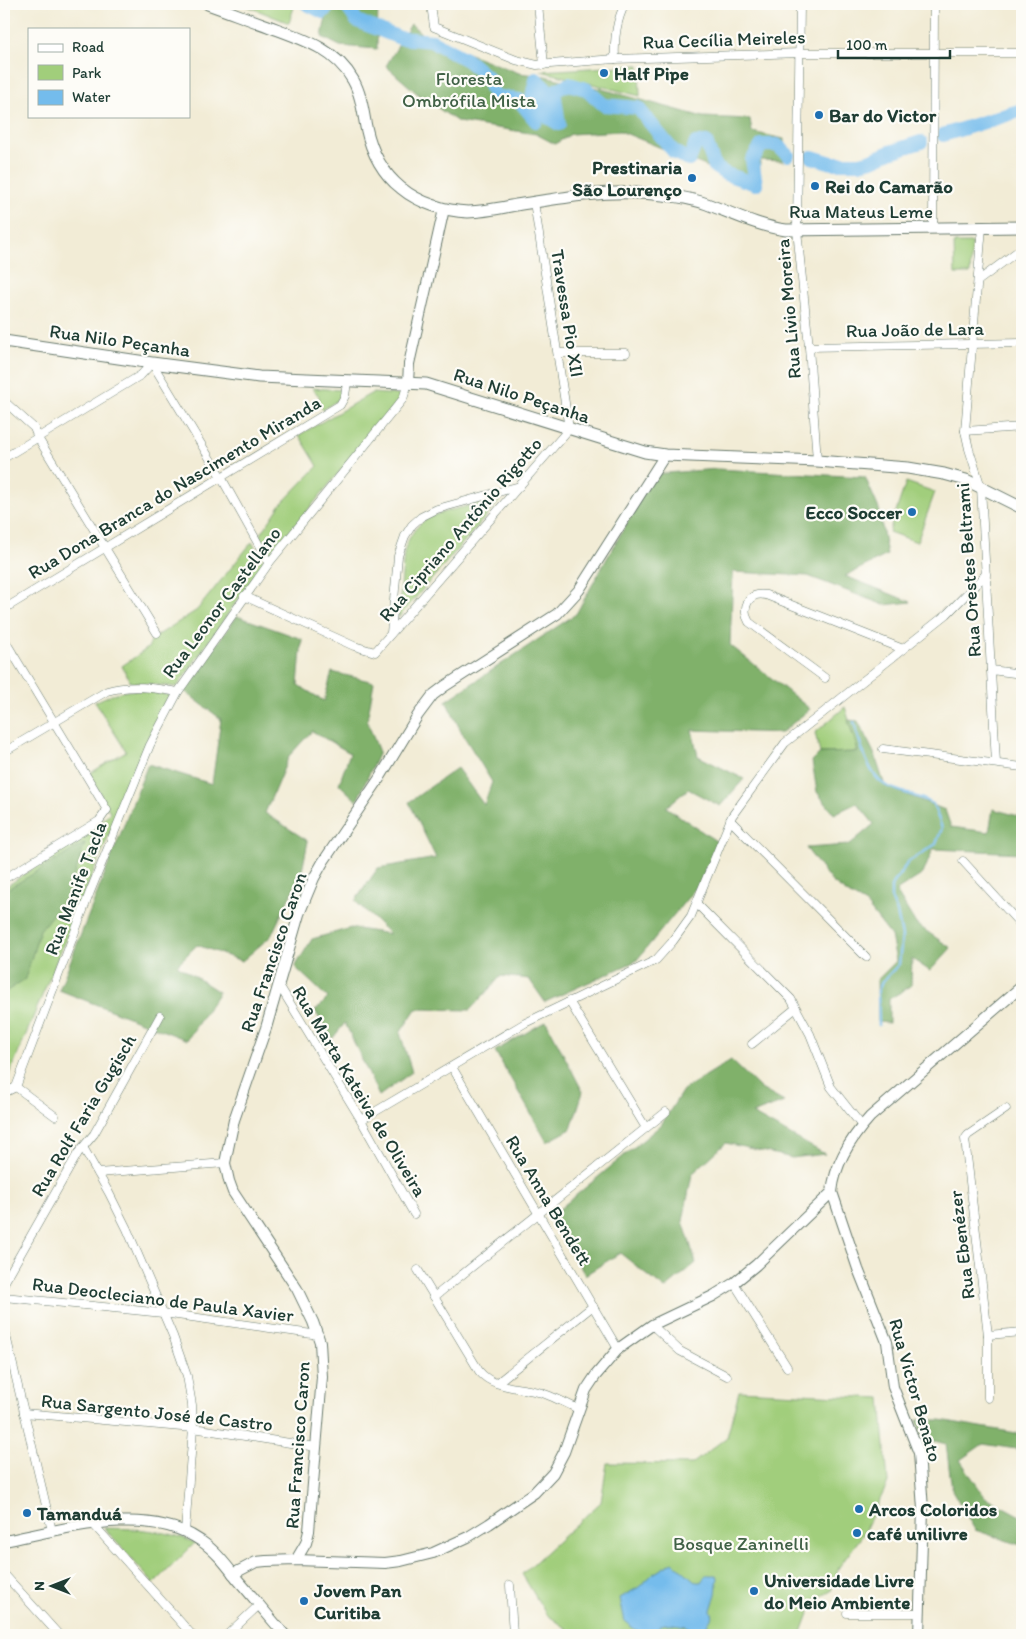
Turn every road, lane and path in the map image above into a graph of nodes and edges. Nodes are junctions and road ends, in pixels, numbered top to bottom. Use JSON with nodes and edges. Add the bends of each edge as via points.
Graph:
{"nodes":[{"id":1,"x":208,"y":4,"type":"edge"},
{"id":2,"x":431,"y":4,"type":"edge"},
{"id":3,"x":538,"y":4,"type":"edge"},
{"id":4,"x":625,"y":4,"type":"edge"},
{"id":5,"x":800,"y":4,"type":"edge"},
{"id":6,"x":934,"y":4,"type":"edge"},
{"id":7,"x":799,"y":53,"type":"junction"},
{"id":8,"x":933,"y":53,"type":"junction"},
{"id":9,"x":1022,"y":53,"type":"edge"},
{"id":10,"x":615,"y":59,"type":"junction"},
{"id":11,"x":544,"y":65,"type":"junction"},
{"id":12,"x":534,"y":202,"type":"junction"},
{"id":13,"x":444,"y":209,"type":"junction"},
{"id":14,"x":1022,"y":226,"type":"edge"},
{"id":15,"x":982,"y":227,"type":"junction"},
{"id":16,"x":933,"y":228,"type":"junction"},
{"id":17,"x":797,"y":230,"type":"junction"},
{"id":18,"x":1022,"y":248,"type":"edge"},
{"id":19,"x":978,"y":281,"type":"junction"},
{"id":20,"x":4,"y":341,"type":"edge"},
{"id":21,"x":1022,"y":343,"type":"edge"},
{"id":22,"x":972,"y":344,"type":"junction"},
{"id":23,"x":809,"y":347,"type":"junction"},
{"id":24,"x":558,"y":353,"type":"junction"},
{"id":25,"x":626,"y":353,"type":"dead end"},
{"id":26,"x":152,"y":363,"type":"junction"},
{"id":27,"x":347,"y":382,"type":"junction"},
{"id":28,"x":408,"y":383,"type":"junction"},
{"id":29,"x":5,"y":402,"type":"edge"},
{"id":30,"x":1022,"y":427,"type":"edge"},
{"id":31,"x":570,"y":428,"type":"junction"},
{"id":32,"x":965,"y":431,"type":"junction"},
{"id":33,"x":38,"y":438,"type":"junction"},
{"id":34,"x":665,"y":455,"type":"junction"},
{"id":35,"x":4,"y":458,"type":"edge"},
{"id":36,"x":817,"y":461,"type":"junction"},
{"id":37,"x":220,"y":477,"type":"junction"},
{"id":38,"x":520,"y":486,"type":"junction"},
{"id":39,"x":981,"y":487,"type":"junction"},
{"id":40,"x":1022,"y":508,"type":"edge"},
{"id":41,"x":105,"y":548,"type":"junction"},
{"id":42,"x":269,"y":563,"type":"junction"},
{"id":43,"x":986,"y":574,"type":"junction"},
{"id":44,"x":244,"y":596,"type":"junction"},
{"id":45,"x":4,"y":609,"type":"edge"},
{"id":46,"x":157,"y":633,"type":"dead end"},
{"id":47,"x":391,"y":633,"type":"junction"},
{"id":48,"x":4,"y":639,"type":"edge"},
{"id":49,"x":903,"y":649,"type":"junction"},
{"id":50,"x":991,"y":670,"type":"junction"},
{"id":51,"x":1022,"y":674,"type":"edge"},
{"id":52,"x":825,"y":678,"type":"dead end"},
{"id":53,"x":178,"y":692,"type":"junction"},
{"id":54,"x":54,"y":722,"type":"junction"},
{"id":55,"x":883,"y":749,"type":"dead end"},
{"id":56,"x":4,"y":752,"type":"edge"},
{"id":57,"x":996,"y":763,"type":"junction"},
{"id":58,"x":1022,"y":767,"type":"edge"},
{"id":59,"x":730,"y":820,"type":"junction"},
{"id":60,"x":964,"y":861,"type":"dead end"},
{"id":61,"x":4,"y":879,"type":"edge"},
{"id":62,"x":697,"y":904,"type":"junction"},
{"id":63,"x":1022,"y":926,"type":"edge"},
{"id":64,"x":866,"y":957,"type":"dead end"},
{"id":65,"x":279,"y":985,"type":"junction"},
{"id":66,"x":1022,"y":986,"type":"edge"},
{"id":67,"x":569,"y":1002,"type":"junction"},
{"id":68,"x":796,"y":1008,"type":"junction"},
{"id":69,"x":160,"y":1016,"type":"dead end"},
{"id":70,"x":752,"y":1044,"type":"dead end"},
{"id":71,"x":452,"y":1067,"type":"junction"},
{"id":72,"x":16,"y":1087,"type":"junction"},
{"id":73,"x":4,"y":1093,"type":"edge"},
{"id":74,"x":1006,"y":1109,"type":"dead end"},
{"id":75,"x":666,"y":1112,"type":"dead end"},
{"id":76,"x":55,"y":1116,"type":"dead end"},
{"id":77,"x":361,"y":1120,"type":"junction"},
{"id":78,"x":862,"y":1126,"type":"junction"},
{"id":79,"x":646,"y":1128,"type":"junction"},
{"id":80,"x":83,"y":1147,"type":"junction"},
{"id":81,"x":225,"y":1163,"type":"junction"},
{"id":82,"x":98,"y":1173,"type":"junction"},
{"id":83,"x":832,"y":1192,"type":"junction"},
{"id":84,"x":414,"y":1214,"type":"dead end"},
{"id":85,"x":538,"y":1214,"type":"junction"},
{"id":86,"x":418,"y":1270,"type":"dead end"},
{"id":87,"x":4,"y":1283,"type":"edge"},
{"id":88,"x":734,"y":1283,"type":"junction"},
{"id":89,"x":4,"y":1297,"type":"edge"},
{"id":90,"x":434,"y":1297,"type":"junction"},
{"id":91,"x":593,"y":1306,"type":"junction"},
{"id":92,"x":163,"y":1314,"type":"junction"},
{"id":93,"x":652,"y":1325,"type":"junction"},
{"id":94,"x":4,"y":1327,"type":"edge"},
{"id":95,"x":1022,"y":1332,"type":"edge"},
{"id":96,"x":319,"y":1335,"type":"junction"},
{"id":97,"x":988,"y":1335,"type":"junction"},
{"id":98,"x":618,"y":1349,"type":"junction"},
{"id":99,"x":787,"y":1367,"type":"dead end"},
{"id":100,"x":727,"y":1376,"type":"dead end"},
{"id":101,"x":497,"y":1383,"type":"junction"},
{"id":102,"x":988,"y":1398,"type":"dead end"},
{"id":103,"x":578,"y":1409,"type":"junction"},
{"id":104,"x":24,"y":1413,"type":"junction"},
{"id":105,"x":193,"y":1428,"type":"junction"},
{"id":106,"x":316,"y":1447,"type":"junction"},
{"id":107,"x":93,"y":1524,"type":"junction"},
{"id":108,"x":52,"y":1532,"type":"junction"},
{"id":109,"x":185,"y":1532,"type":"junction"},
{"id":110,"x":4,"y":1541,"type":"edge"},
{"id":111,"x":296,"y":1560,"type":"junction"},
{"id":112,"x":4,"y":1574,"type":"edge"},
{"id":113,"x":233,"y":1574,"type":"junction"},
{"id":114,"x":510,"y":1584,"type":"dead end"},
{"id":115,"x":260,"y":1605,"type":"junction"},
{"id":116,"x":846,"y":1613,"type":"dead end"},
{"id":117,"x":920,"y":1614,"type":"junction"},
{"id":118,"x":60,"y":1635,"type":"edge"},
{"id":119,"x":192,"y":1635,"type":"edge"},
{"id":120,"x":227,"y":1635,"type":"edge"},
{"id":121,"x":285,"y":1635,"type":"edge"},
{"id":122,"x":513,"y":1635,"type":"edge"},
{"id":123,"x":919,"y":1635,"type":"edge"}],
"edges":[{"from":1,"to":13,"type":"main road","name":"Rua Mateus Leme","via":[[300,38],[336,58],[357,89],[370,141],[383,169],[413,197]]},
{"from":2,"to":11,"type":"street","name":"Rua Cecília Meireles","via":[[434,27],[522,62]]},
{"from":3,"to":11,"type":"street"},
{"from":4,"to":10,"type":"street","via":[[616,29]]},
{"from":5,"to":7,"type":"street","name":"Rua Lívio Moreira"},
{"from":6,"to":8,"type":"street"},
{"from":7,"to":8,"type":"street","name":"Rua Cecília Meireles"},
{"from":7,"to":10,"type":"street","name":"Rua Cecília Meireles"},
{"from":7,"to":17,"type":"street","name":"Rua Lívio Moreira"},
{"from":8,"to":9,"type":"street","name":"Rua Cecília Meireles"},
{"from":8,"to":16,"type":"street"},
{"from":10,"to":11,"type":"street","name":"Rua Cecília Meireles"},
{"from":12,"to":13,"type":"main road","name":"Rua Mateus Leme","via":[[475,212]]},
{"from":12,"to":17,"type":"main road","name":"Rua Mateus Leme","via":[[609,192],[659,194],[706,204],[762,226]]},
{"from":12,"to":24,"type":"street","name":"Travessa Pio XII"},
{"from":13,"to":28,"type":"street","via":[[409,364]]},
{"from":14,"to":15,"type":"main road","name":"Rua Mateus Leme"},
{"from":15,"to":16,"type":"main road","name":"Rua Mateus Leme"},
{"from":15,"to":19,"type":"street","name":"Rua Orestes Beltrami"},
{"from":16,"to":17,"type":"main road","name":"Rua Mateus Leme"},
{"from":17,"to":23,"type":"street","name":"Rua Lívio Moreira"},
{"from":18,"to":19,"type":"street"},
{"from":19,"to":22,"type":"street","name":"Rua Orestes Beltrami"},
{"from":20,"to":26,"type":"main road","name":"Rua Nilo Peçanha"},
{"from":21,"to":22,"type":"street","name":"Rua João de Lara"},
{"from":22,"to":23,"type":"street","name":"Rua João de Lara"},
{"from":22,"to":32,"type":"street","name":"Rua Orestes Beltrami"},
{"from":23,"to":36,"type":"street","name":"Rua Lívio Moreira"},
{"from":24,"to":25,"type":"street"},
{"from":24,"to":31,"type":"street","name":"Travessa Pio XII"},
{"from":26,"to":27,"type":"main road","name":"Rua Nilo Peçanha","via":[[260,377]]},
{"from":26,"to":33,"type":"street","via":[[141,375]]},
{"from":26,"to":37,"type":"street"},
{"from":27,"to":28,"type":"main road","name":"Rua Nilo Peçanha"},
{"from":27,"to":37,"type":"street","name":"Rua Dona Branca do Nascimento Miranda","via":[[340,405]]},
{"from":28,"to":31,"type":"main road","name":"Rua Nilo Peçanha","via":[[431,385]]},
{"from":28,"to":42,"type":"street","name":"Rua Leonor Castellano","via":[[404,399]]},
{"from":29,"to":33,"type":"street","via":[[34,428]]},
{"from":30,"to":32,"type":"street"},
{"from":31,"to":34,"type":"main road","name":"Rua Nilo Peçanha","via":[[637,450]]},
{"from":31,"to":38,"type":"street","name":"Rua Cipriano Antônio Rigotto"},
{"from":32,"to":39,"type":"street","name":"Rua Orestes Beltrami"},
{"from":33,"to":35,"type":"street"},
{"from":33,"to":41,"type":"street"},
{"from":34,"to":36,"type":"main road","name":"Rua Nilo Peçanha"},
{"from":34,"to":65,"type":"street","name":"Rua Francisco Caron","via":[[565,607],[444,686],[425,705],[314,878]]},
{"from":36,"to":39,"type":"main road","name":"Rua Nilo Peçanha","via":[[891,466],[944,474]]},
{"from":37,"to":41,"type":"street","name":"Rua Dona Branca do Nascimento Miranda"},
{"from":37,"to":42,"type":"street"},
{"from":38,"to":47,"type":"street","name":"Rua Cipriano Antônio Rigotto"},
{"from":38,"to":47,"type":"street","via":[[437,509],[412,525],[398,556]]},
{"from":39,"to":40,"type":"main road","name":"Rua Nilo Peçanha"},
{"from":39,"to":43,"type":"street","name":"Rua Orestes Beltrami"},
{"from":41,"to":45,"type":"street","name":"Rua Dona Branca do Nascimento Miranda"},
{"from":41,"to":46,"type":"street"},
{"from":42,"to":44,"type":"street","name":"Rua Leonor Castellano"},
{"from":43,"to":49,"type":"street","via":[[947,614]]},
{"from":43,"to":50,"type":"street","name":"Rua Orestes Beltrami"},
{"from":44,"to":47,"type":"street","name":"Rua Cipriano Antônio Rigotto","via":[[354,646],[375,652]]},
{"from":44,"to":53,"type":"street","name":"Rua Leonor Castellano"},
{"from":48,"to":54,"type":"street"},
{"from":49,"to":52,"type":"street","via":[[766,594],[750,598],[745,610],[749,622]]},
{"from":49,"to":59,"type":"street","via":[[785,743]]},
{"from":50,"to":51,"type":"street"},
{"from":50,"to":57,"type":"street","name":"Rua Orestes Beltrami"},
{"from":53,"to":54,"type":"street","name":"Rua Leonor Castellano","via":[[143,686],[117,688],[98,695]]},
{"from":53,"to":72,"type":"street","name":"Rua Manife Tacla","via":[[146,754]]},
{"from":54,"to":56,"type":"street","name":"Rua Leonor Castellano"},
{"from":54,"to":61,"type":"street","via":[[107,810],[99,821]]},
{"from":55,"to":57,"type":"street"},
{"from":57,"to":58,"type":"street"},
{"from":59,"to":62,"type":"street"},
{"from":59,"to":64,"type":"street"},
{"from":60,"to":63,"type":"street"},
{"from":62,"to":67,"type":"street","via":[[682,929],[656,960]]},
{"from":62,"to":68,"type":"street","via":[[784,991]]},
{"from":65,"to":77,"type":"street","name":"Rua Marta Kateiva de Oliveira"},
{"from":65,"to":81,"type":"street","name":"Rua Francisco Caron","via":[[234,1120]]},
{"from":66,"to":78,"type":"street"},
{"from":67,"to":71,"type":"street","via":[[525,1023]]},
{"from":67,"to":79,"type":"street"},
{"from":68,"to":70,"type":"street"},
{"from":68,"to":78,"type":"street","via":[[810,1034],[830,1087]]},
{"from":69,"to":80,"type":"street","name":"Rua Rolf Faria Gugisch","via":[[94,1134]]},
{"from":71,"to":77,"type":"street"},
{"from":71,"to":85,"type":"street","name":"Rua Anna Bendett"},
{"from":72,"to":73,"type":"street"},
{"from":72,"to":76,"type":"street"},
{"from":74,"to":97,"type":"street","name":"Rua Ebenézer","via":[[965,1139]]},
{"from":75,"to":79,"type":"street"},
{"from":77,"to":84,"type":"street","name":"Rua Marta Kateiva de Oliveira"},
{"from":78,"to":83,"type":"street","via":[[846,1149]]},
{"from":79,"to":85,"type":"street"},
{"from":80,"to":82,"type":"street"},
{"from":80,"to":87,"type":"street","name":"Rua Rolf Faria Gugisch"},
{"from":81,"to":82,"type":"street"},
{"from":81,"to":96,"type":"street","name":"Rua Francisco Caron","via":[[233,1192],[289,1276]]},
{"from":82,"to":92,"type":"street"},
{"from":83,"to":88,"type":"street"},
{"from":83,"to":117,"type":"street","name":"Rua Victor Benato","via":[[887,1342],[893,1387],[919,1453],[923,1509]]},
{"from":85,"to":90,"type":"street"},
{"from":85,"to":91,"type":"street","name":"Rua Anna Bendett"},
{"from":86,"to":90,"type":"street"},
{"from":88,"to":93,"type":"street"},
{"from":88,"to":99,"type":"street"},
{"from":89,"to":92,"type":"street","name":"Rua Deocleciano de Paula Xavier"},
{"from":90,"to":101,"type":"street","via":[[482,1375]]},
{"from":91,"to":98,"type":"street","name":"Rua Anna Bendett"},
{"from":91,"to":101,"type":"street"},
{"from":92,"to":96,"type":"street","name":"Rua Deocleciano de Paula Xavier"},
{"from":92,"to":105,"type":"street","via":[[187,1376]]},
{"from":93,"to":98,"type":"street"},
{"from":93,"to":100,"type":"street","via":[[680,1351]]},
{"from":94,"to":104,"type":"street"},
{"from":95,"to":97,"type":"street"},
{"from":96,"to":106,"type":"street","name":"Rua Francisco Caron","via":[[322,1369]]},
{"from":97,"to":102,"type":"street","name":"Rua Ebenézer"},
{"from":98,"to":103,"type":"street","via":[[590,1382]]},
{"from":101,"to":103,"type":"street","via":[[541,1392]]},
{"from":103,"to":111,"type":"street","via":[[564,1452],[547,1481],[515,1507],[468,1537],[401,1561]]},
{"from":104,"to":105,"type":"street","name":"Rua Sargento José de Castro"},
{"from":104,"to":108,"type":"street"},
{"from":105,"to":106,"type":"street","name":"Rua Sargento José de Castro"},
{"from":105,"to":109,"type":"street"},
{"from":106,"to":111,"type":"street","name":"Rua Francisco Caron","via":[[308,1537]]},
{"from":107,"to":108,"type":"street"},
{"from":107,"to":109,"type":"street","via":[[147,1523]]},
{"from":107,"to":119,"type":"street"},
{"from":108,"to":110,"type":"street"},
{"from":109,"to":113,"type":"street","via":[[203,1542]]},
{"from":111,"to":113,"type":"street","via":[[256,1562]]},
{"from":112,"to":118,"type":"street"},
{"from":113,"to":115,"type":"street"},
{"from":114,"to":122,"type":"street"},
{"from":115,"to":120,"type":"street"},
{"from":115,"to":121,"type":"street"},
{"from":116,"to":117,"type":"street"},
{"from":117,"to":123,"type":"street","name":"Rua Victor Benato"}]}
